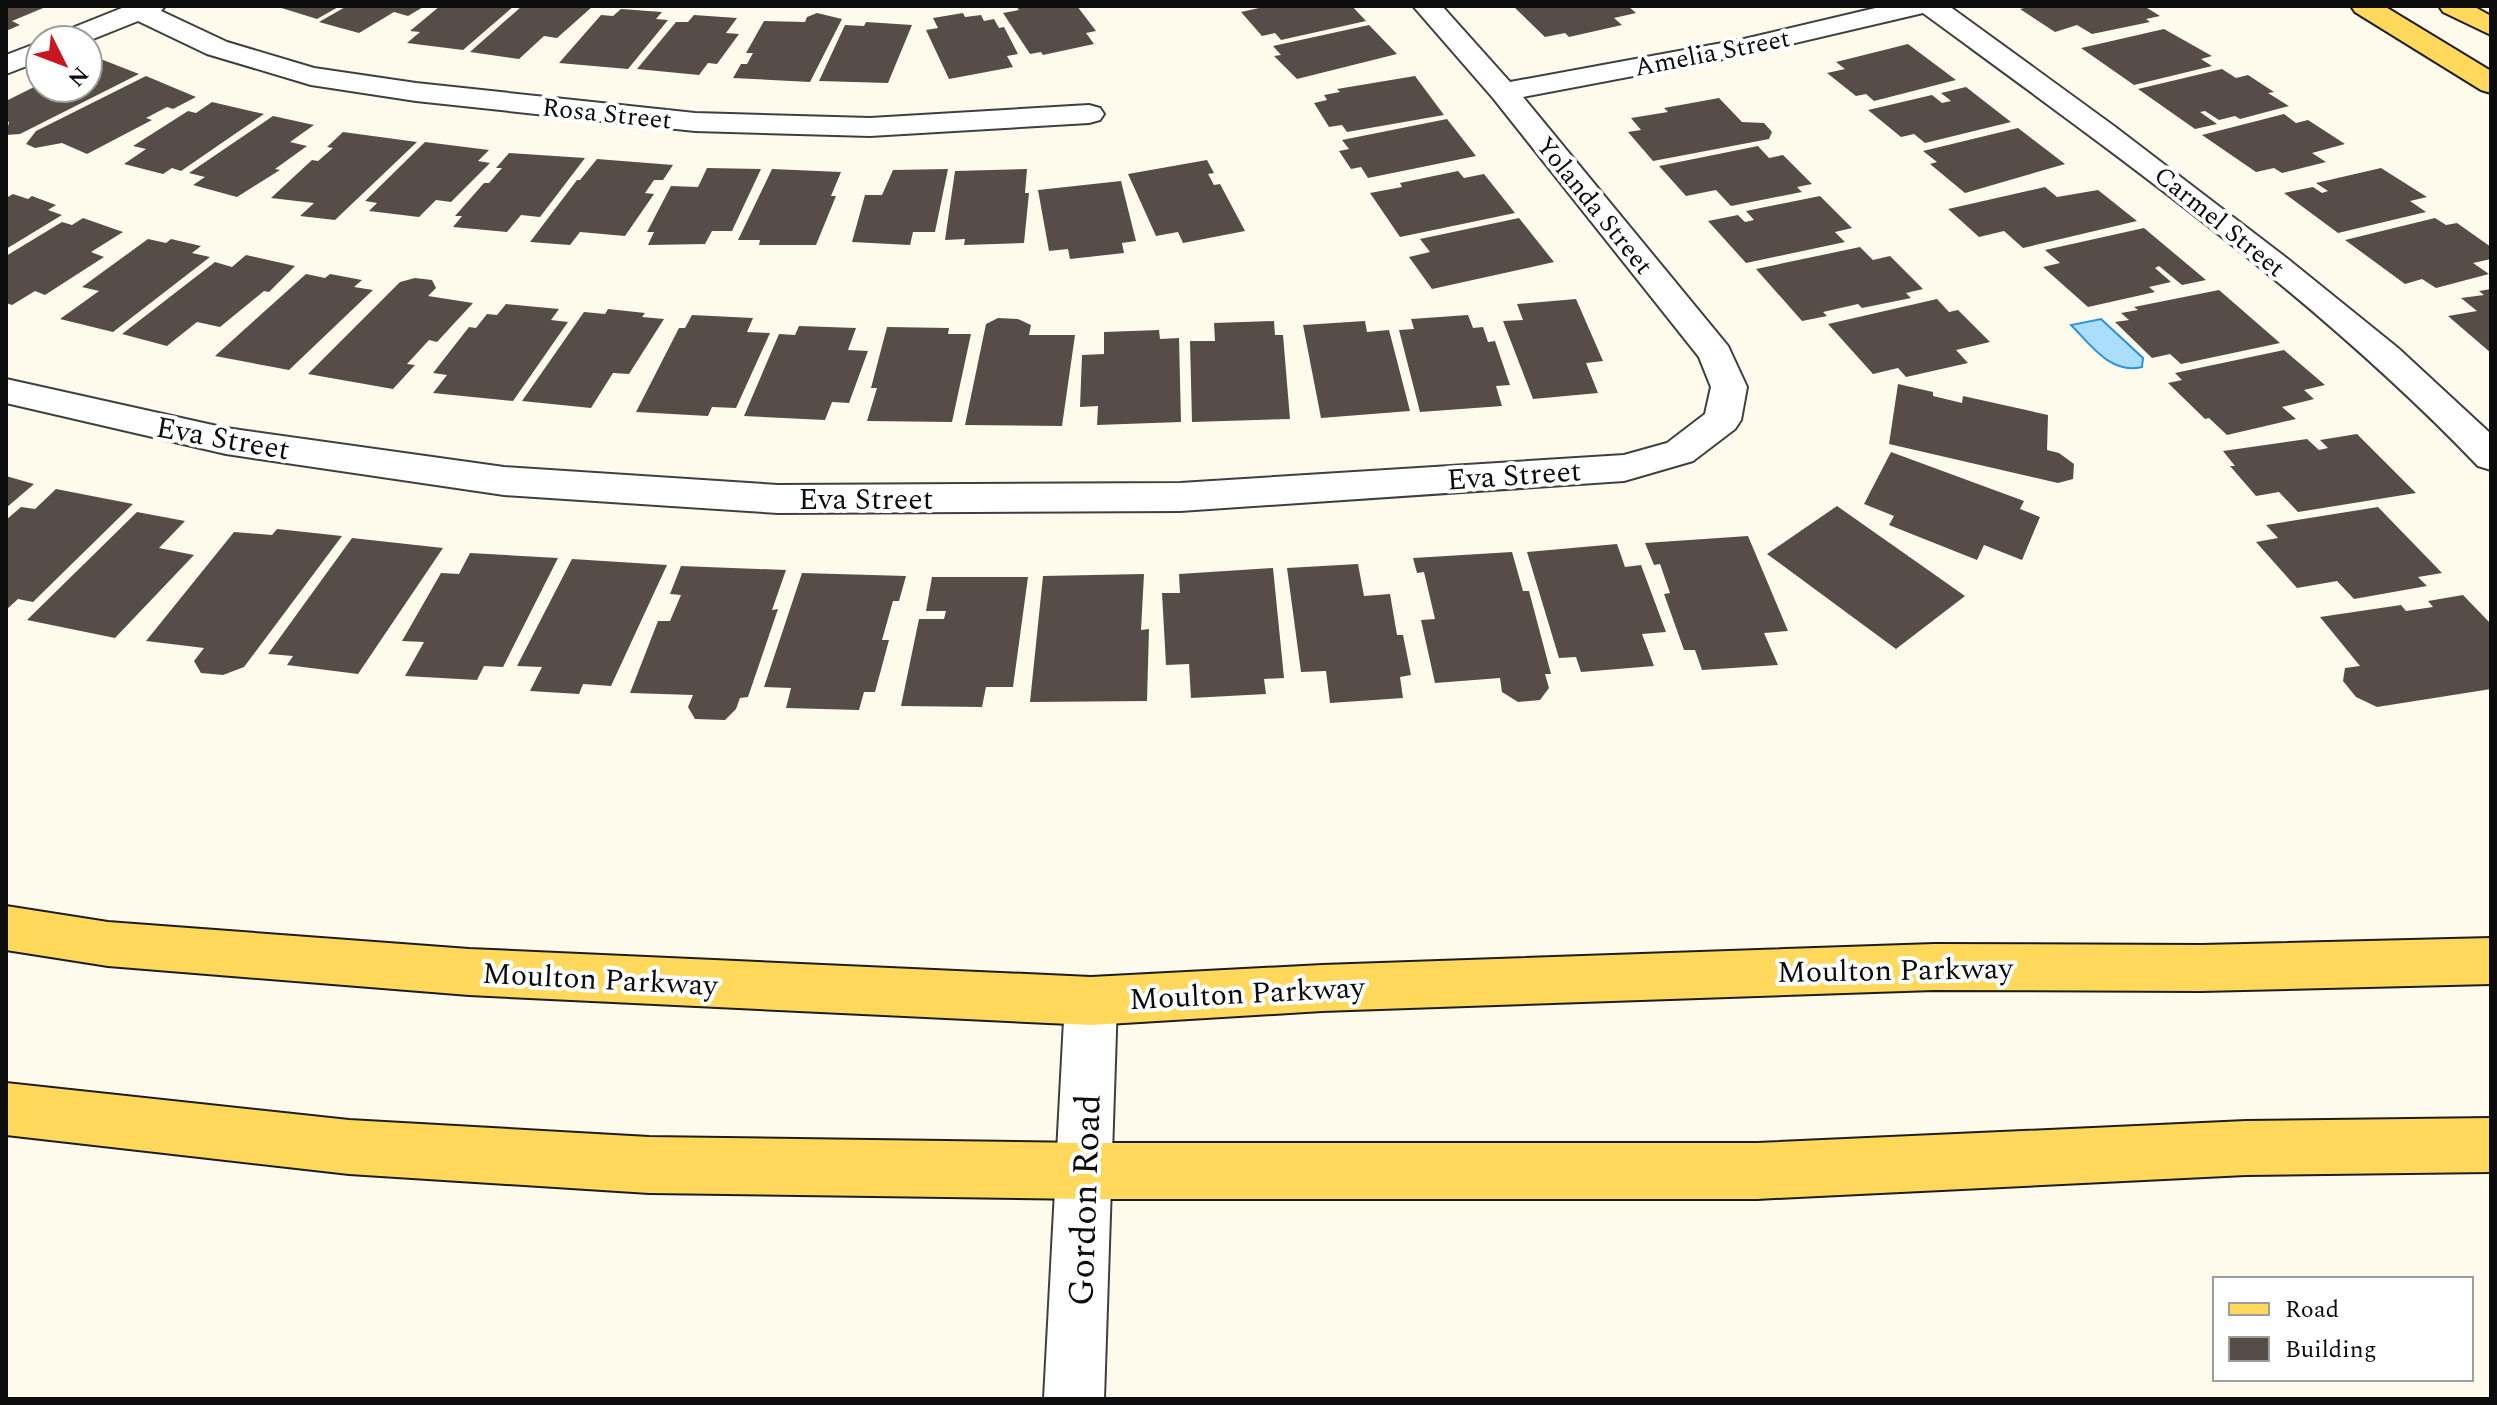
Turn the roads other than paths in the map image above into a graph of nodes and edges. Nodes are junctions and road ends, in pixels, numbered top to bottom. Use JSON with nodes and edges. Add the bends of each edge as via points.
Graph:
{"nodes":[{"id":1,"x":1427,"y":6,"type":"edge"},
{"id":2,"x":1919,"y":6,"type":"edge"},
{"id":3,"x":1931,"y":6,"type":"edge"},
{"id":4,"x":2365,"y":6,"type":"edge"},
{"id":5,"x":2453,"y":6,"type":"edge"},
{"id":6,"x":145,"y":8,"type":"edge"},
{"id":7,"x":104,"y":25,"type":"edge"},
{"id":8,"x":2491,"y":27,"type":"edge"},
{"id":9,"x":2491,"y":84,"type":"edge"},
{"id":10,"x":1503,"y":92,"type":"junction"},
{"id":11,"x":1089,"y":114,"type":"dead end"},
{"id":12,"x":6,"y":391,"type":"edge"},
{"id":13,"x":1722,"y":420,"type":"joint"},
{"id":14,"x":2491,"y":457,"type":"edge"},
{"id":15,"x":6,"y":928,"type":"edge"},
{"id":16,"x":2491,"y":961,"type":"edge"},
{"id":17,"x":1091,"y":1001,"type":"junction"},
{"id":18,"x":6,"y":1109,"type":"edge"},
{"id":19,"x":2491,"y":1145,"type":"edge"},
{"id":20,"x":1085,"y":1171,"type":"junction"},
{"id":21,"x":1074,"y":1399,"type":"edge"}],
"edges":[{"from":1,"to":10,"type":"street","name":"Yolanda Street"},
{"from":2,"to":10,"type":"street","name":"Amelia Street","via":[[1744,47]]},
{"from":3,"to":14,"type":"street","name":"Carmel Street","via":[[2152,167],[2301,286],[2456,419]]},
{"from":4,"to":9,"type":"main road"},
{"from":5,"to":8,"type":"main road"},
{"from":6,"to":7,"type":"street"},
{"from":6,"to":11,"type":"street","name":"Rosa Street","via":[[217,48],[311,76],[447,96],[743,124],[870,127]]},
{"from":10,"to":13,"type":"street","name":"Yolanda Street","via":[[1715,354],[1729,387]]},
{"from":12,"to":13,"type":"street","name":"Eva Street","via":[[226,441],[504,481],[778,499],[1180,497],[1624,468],[1680,452]]},
{"from":15,"to":17,"type":"main road","name":"Moulton Parkway","via":[[108,944],[469,972]]},
{"from":16,"to":17,"type":"main road","name":"Moulton Parkway","via":[[1918,968]]},
{"from":17,"to":20,"type":"street","name":"Gordon Road"},
{"from":18,"to":20,"type":"main road","via":[[349,1147],[634,1164]]},
{"from":19,"to":20,"type":"main road","via":[[2246,1148],[1757,1171]]},
{"from":20,"to":21,"type":"street","name":"Gordon Road"}]}
